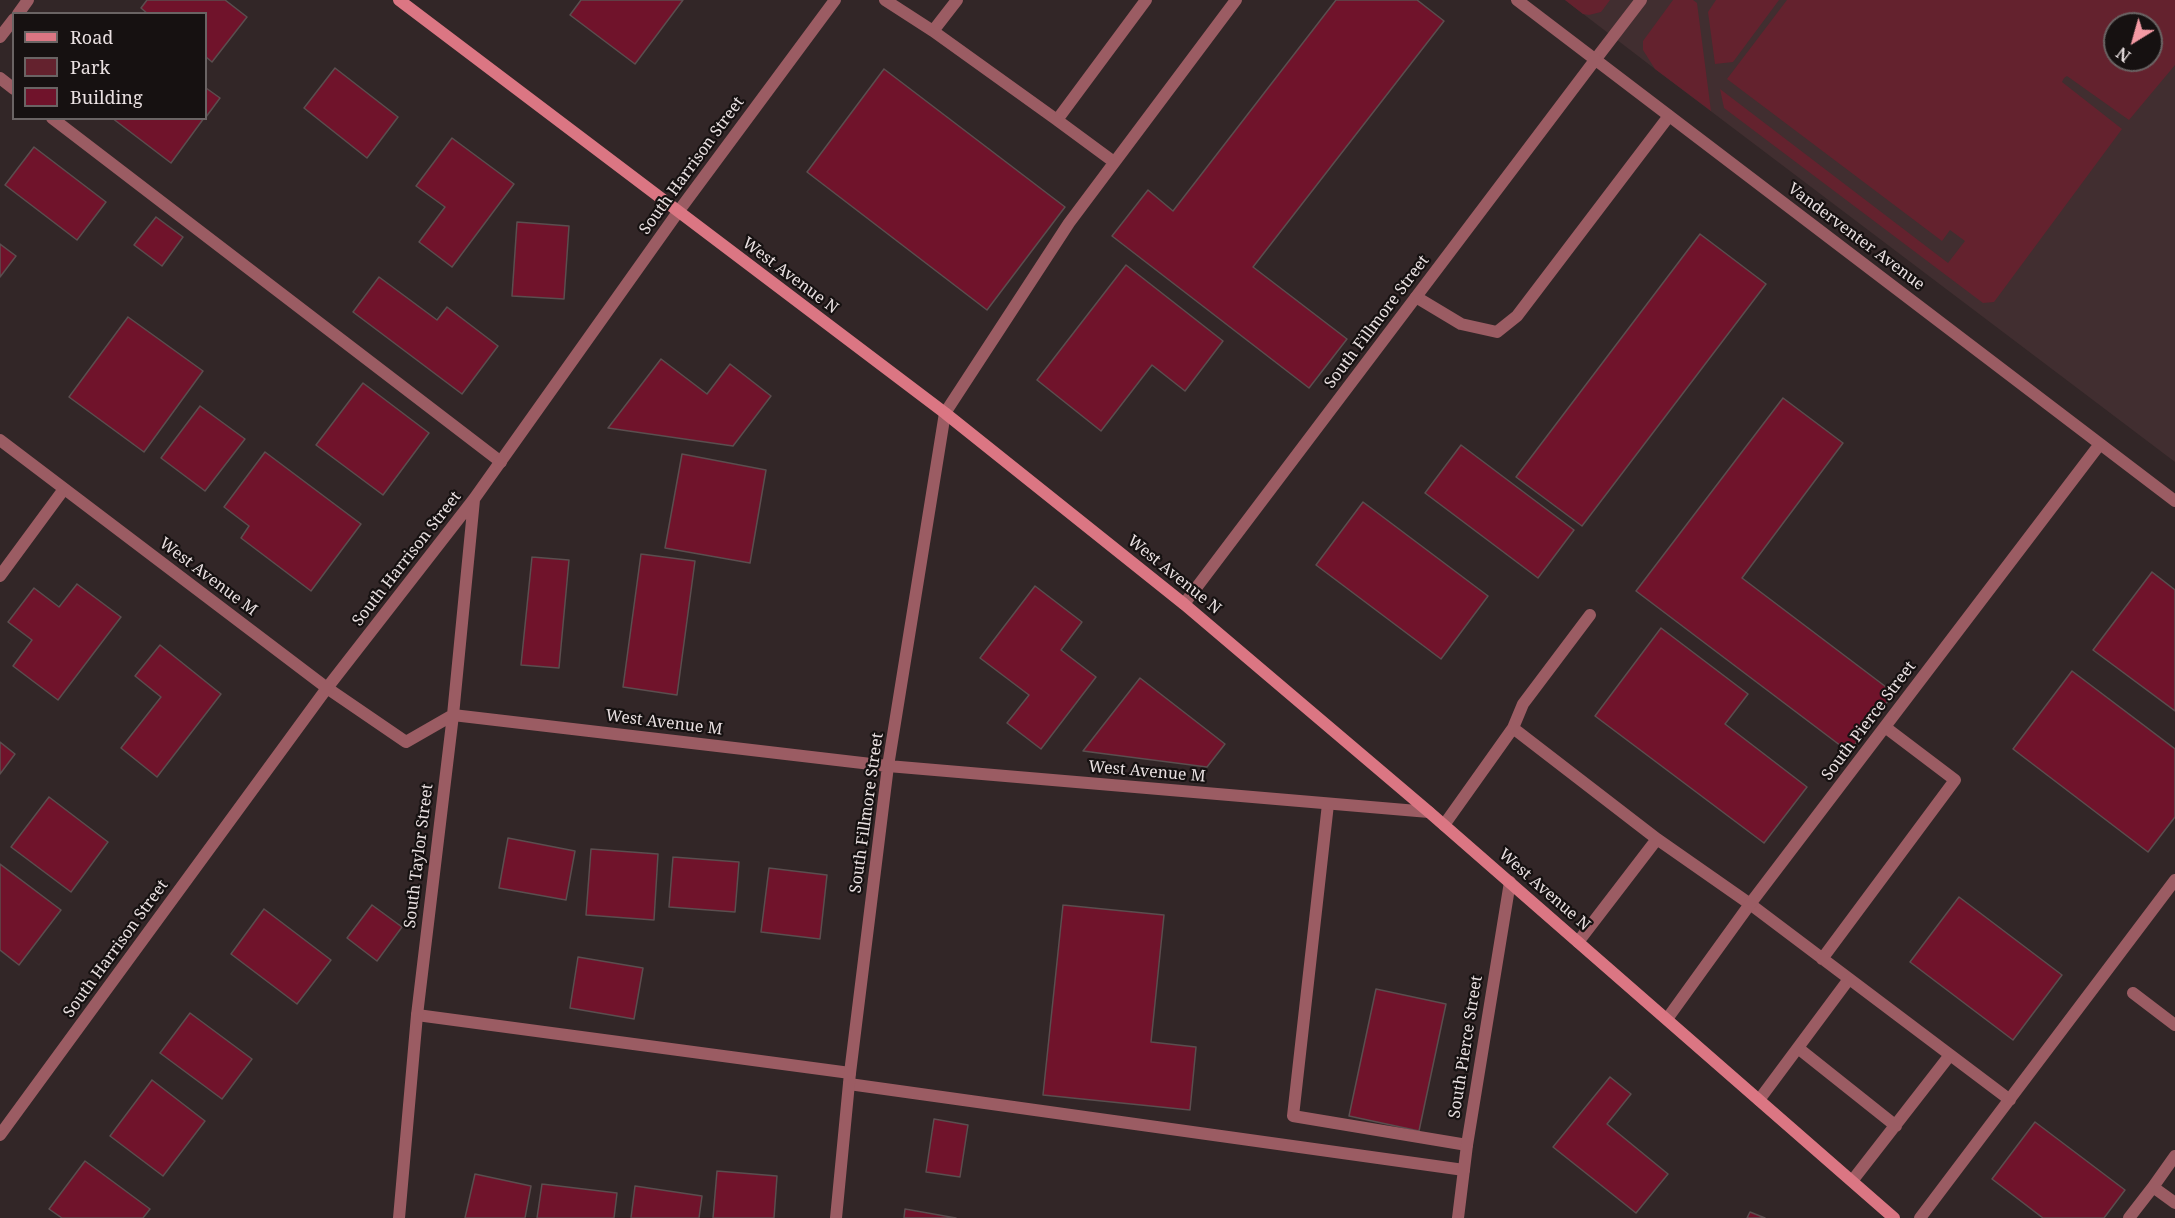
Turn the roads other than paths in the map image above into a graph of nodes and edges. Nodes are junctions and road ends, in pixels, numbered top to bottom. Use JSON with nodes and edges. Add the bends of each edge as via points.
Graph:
{"nodes":[{"id":1,"x":885,"y":0,"type":"edge"},
{"id":2,"x":957,"y":0,"type":"edge"},
{"id":3,"x":1146,"y":0,"type":"edge"},
{"id":4,"x":1236,"y":0,"type":"edge"},
{"id":5,"x":1517,"y":0,"type":"edge"},
{"id":6,"x":1641,"y":0,"type":"edge"},
{"id":7,"x":833,"y":1,"type":"edge"},
{"id":8,"x":406,"y":2,"type":"edge"},
{"id":9,"x":12,"y":21,"type":"edge"},
{"id":10,"x":933,"y":31,"type":"junction"},
{"id":11,"x":0,"y":36,"type":"edge"},
{"id":12,"x":1595,"y":60,"type":"junction"},
{"id":13,"x":0,"y":78,"type":"edge"},
{"id":14,"x":12,"y":87,"type":"edge"},
{"id":15,"x":1669,"y":116,"type":"junction"},
{"id":16,"x":55,"y":120,"type":"edge"},
{"id":17,"x":1057,"y":120,"type":"junction"},
{"id":18,"x":1114,"y":162,"type":"junction"},
{"id":19,"x":678,"y":212,"type":"junction"},
{"id":20,"x":1416,"y":297,"type":"junction"},
{"id":21,"x":945,"y":413,"type":"junction"},
{"id":22,"x":0,"y":440,"type":"edge"},
{"id":23,"x":2100,"y":444,"type":"junction"},
{"id":24,"x":501,"y":462,"type":"junction"},
{"id":25,"x":64,"y":489,"type":"junction"},
{"id":26,"x":474,"y":499,"type":"junction"},
{"id":27,"x":2175,"y":501,"type":"edge"},
{"id":28,"x":0,"y":576,"type":"edge"},
{"id":29,"x":1184,"y":604,"type":"junction"},
{"id":30,"x":1590,"y":615,"type":"dead end"},
{"id":31,"x":327,"y":688,"type":"junction"},
{"id":32,"x":453,"y":715,"type":"junction"},
{"id":33,"x":1885,"y":727,"type":"junction"},
{"id":34,"x":1513,"y":729,"type":"junction"},
{"id":35,"x":888,"y":766,"type":"junction"},
{"id":36,"x":1328,"y":804,"type":"junction"},
{"id":37,"x":1429,"y":812,"type":"junction"},
{"id":38,"x":1444,"y":825,"type":"junction"},
{"id":39,"x":1657,"y":839,"type":"junction"},
{"id":40,"x":2175,"y":880,"type":"edge"},
{"id":41,"x":1510,"y":882,"type":"junction"},
{"id":42,"x":1750,"y":904,"type":"junction"},
{"id":43,"x":1578,"y":942,"type":"junction"},
{"id":44,"x":1822,"y":959,"type":"junction"},
{"id":45,"x":1849,"y":979,"type":"junction"},
{"id":46,"x":2133,"y":993,"type":"dead end"},
{"id":47,"x":417,"y":1015,"type":"junction"},
{"id":48,"x":1667,"y":1019,"type":"junction"},
{"id":49,"x":2175,"y":1025,"type":"edge"},
{"id":50,"x":1798,"y":1048,"type":"junction"},
{"id":51,"x":1950,"y":1055,"type":"junction"},
{"id":52,"x":850,"y":1079,"type":"junction"},
{"id":53,"x":1759,"y":1100,"type":"junction"},
{"id":54,"x":2010,"y":1100,"type":"junction"},
{"id":55,"x":1896,"y":1126,"type":"junction"},
{"id":56,"x":0,"y":1135,"type":"edge"},
{"id":57,"x":1467,"y":1144,"type":"junction"},
{"id":58,"x":2175,"y":1156,"type":"edge"},
{"id":59,"x":1464,"y":1170,"type":"junction"},
{"id":60,"x":1852,"y":1181,"type":"junction"},
{"id":61,"x":2153,"y":1187,"type":"junction"},
{"id":62,"x":2175,"y":1203,"type":"edge"},
{"id":63,"x":399,"y":1218,"type":"edge"},
{"id":64,"x":836,"y":1218,"type":"edge"},
{"id":65,"x":1458,"y":1218,"type":"edge"},
{"id":66,"x":1894,"y":1218,"type":"edge"},
{"id":67,"x":1920,"y":1218,"type":"edge"},
{"id":68,"x":2129,"y":1218,"type":"edge"}],
"edges":[{"from":1,"to":10,"type":"street"},
{"from":2,"to":10,"type":"street"},
{"from":3,"to":17,"type":"street"},
{"from":4,"to":18,"type":"street"},
{"from":5,"to":12,"type":"street","name":"Vanderventer Avenue"},
{"from":6,"to":12,"type":"street","name":"South Fillmore Street"},
{"from":7,"to":19,"type":"street","name":"South Harrison Street"},
{"from":8,"to":19,"type":"main road","name":"West Avenue N"},
{"from":9,"to":11,"type":"street"},
{"from":10,"to":17,"type":"street"},
{"from":12,"to":15,"type":"street","name":"Vanderventer Avenue"},
{"from":12,"to":20,"type":"street","name":"South Fillmore Street"},
{"from":13,"to":14,"type":"street"},
{"from":15,"to":20,"type":"street","via":[[1516,316],[1497,332],[1461,324]]},
{"from":15,"to":23,"type":"street","name":"Vanderventer Avenue"},
{"from":16,"to":24,"type":"street"},
{"from":17,"to":18,"type":"street"},
{"from":18,"to":21,"type":"street"},
{"from":19,"to":21,"type":"main road","name":"West Avenue N"},
{"from":19,"to":24,"type":"street","name":"South Harrison Street"},
{"from":20,"to":29,"type":"street","name":"South Fillmore Street"},
{"from":21,"to":29,"type":"main road","name":"West Avenue N"},
{"from":21,"to":35,"type":"street","name":"South Fillmore Street"},
{"from":22,"to":25,"type":"street","name":"West Avenue M"},
{"from":23,"to":27,"type":"street","name":"Vanderventer Avenue"},
{"from":23,"to":33,"type":"street","name":"South Pierce Street"},
{"from":24,"to":26,"type":"street","name":"South Harrison Street"},
{"from":25,"to":28,"type":"street"},
{"from":25,"to":31,"type":"street","name":"West Avenue M"},
{"from":26,"to":31,"type":"street","name":"South Harrison Street"},
{"from":26,"to":32,"type":"street","name":"South Taylor Street"},
{"from":29,"to":37,"type":"main road","name":"West Avenue N"},
{"from":30,"to":34,"type":"street","via":[[1523,704]]},
{"from":31,"to":32,"type":"street","name":"West Avenue M","via":[[406,742]]},
{"from":31,"to":56,"type":"street","name":"South Harrison Street"},
{"from":32,"to":35,"type":"street","name":"West Avenue M"},
{"from":32,"to":47,"type":"street","name":"South Taylor Street"},
{"from":33,"to":42,"type":"street","name":"South Pierce Street"},
{"from":33,"to":44,"type":"street","via":[[1955,780]]},
{"from":34,"to":38,"type":"street"},
{"from":34,"to":39,"type":"street"},
{"from":35,"to":36,"type":"street","name":"West Avenue M"},
{"from":35,"to":52,"type":"street","name":"South Fillmore Street"},
{"from":36,"to":37,"type":"street","name":"West Avenue M"},
{"from":36,"to":57,"type":"street","via":[[1293,1116]]},
{"from":37,"to":38,"type":"main road","name":"West Avenue N"},
{"from":38,"to":41,"type":"main road","name":"West Avenue N"},
{"from":39,"to":42,"type":"street"},
{"from":39,"to":43,"type":"street"},
{"from":40,"to":54,"type":"street"},
{"from":41,"to":43,"type":"main road","name":"West Avenue N"},
{"from":41,"to":57,"type":"street","name":"South Pierce Street"},
{"from":42,"to":44,"type":"street"},
{"from":42,"to":48,"type":"street","name":"South Pierce Street"},
{"from":43,"to":48,"type":"main road","name":"West Avenue N"},
{"from":44,"to":45,"type":"street"},
{"from":45,"to":50,"type":"street"},
{"from":45,"to":51,"type":"street"},
{"from":46,"to":49,"type":"street"},
{"from":47,"to":52,"type":"street"},
{"from":47,"to":63,"type":"street","name":"South Taylor Street"},
{"from":48,"to":53,"type":"main road","name":"West Avenue N"},
{"from":50,"to":53,"type":"street"},
{"from":50,"to":55,"type":"street"},
{"from":51,"to":54,"type":"street"},
{"from":51,"to":55,"type":"street"},
{"from":52,"to":59,"type":"street"},
{"from":52,"to":64,"type":"street","name":"South Fillmore Street"},
{"from":53,"to":60,"type":"main road","name":"West Avenue N"},
{"from":54,"to":67,"type":"street"},
{"from":55,"to":60,"type":"street"},
{"from":57,"to":59,"type":"street","name":"South Pierce Street"},
{"from":58,"to":61,"type":"street"},
{"from":59,"to":65,"type":"street","name":"South Pierce Street"},
{"from":60,"to":66,"type":"main road","name":"West Avenue N"},
{"from":61,"to":62,"type":"street"},
{"from":61,"to":68,"type":"street"}]}
